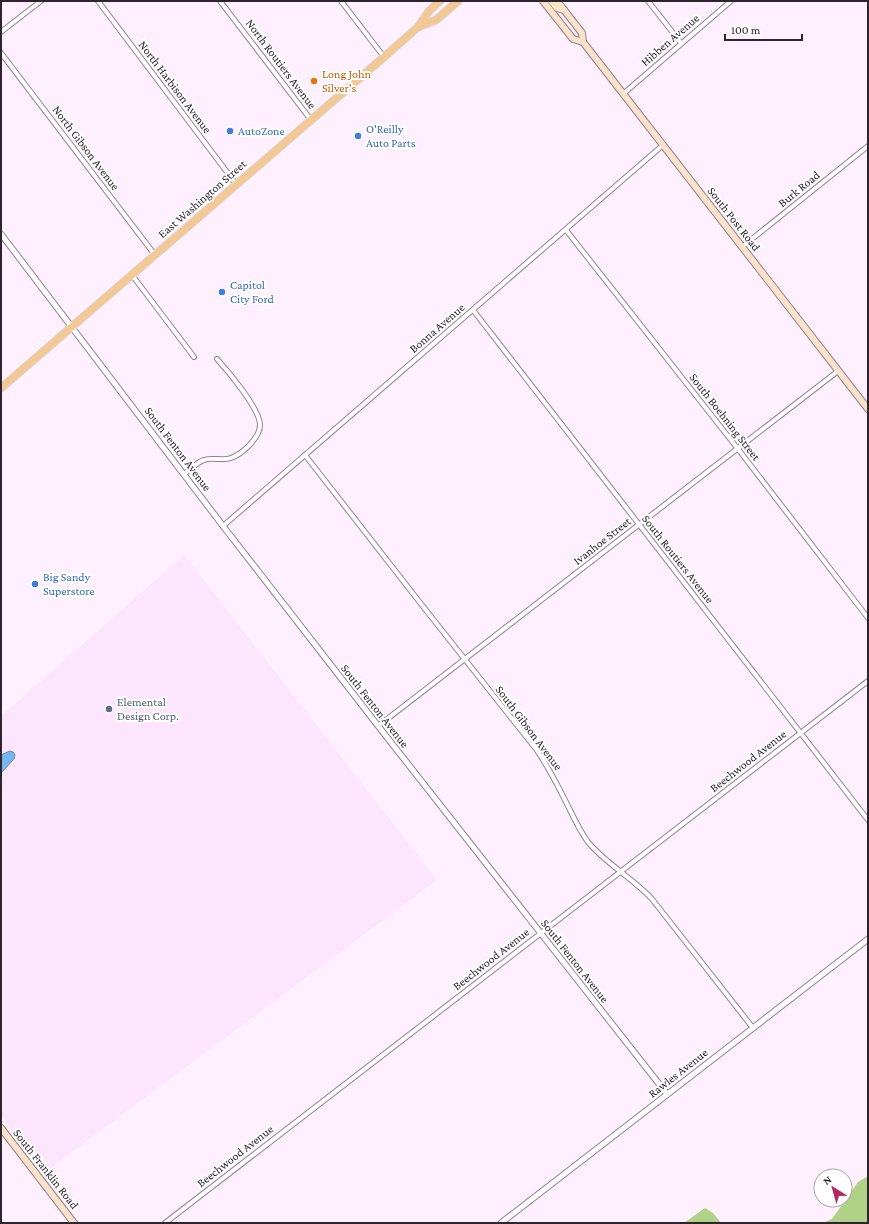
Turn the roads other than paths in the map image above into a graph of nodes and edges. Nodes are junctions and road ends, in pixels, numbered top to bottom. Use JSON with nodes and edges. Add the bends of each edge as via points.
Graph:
{"nodes":[{"id":1,"x":41,"y":1,"type":"edge"},
{"id":2,"x":98,"y":1,"type":"edge"},
{"id":3,"x":220,"y":1,"type":"edge"},
{"id":4,"x":341,"y":1,"type":"edge"},
{"id":5,"x":440,"y":1,"type":"edge"},
{"id":6,"x":458,"y":1,"type":"edge"},
{"id":7,"x":543,"y":1,"type":"edge"},
{"id":8,"x":551,"y":1,"type":"edge"},
{"id":9,"x":557,"y":1,"type":"edge"},
{"id":10,"x":648,"y":1,"type":"edge"},
{"id":11,"x":731,"y":1,"type":"edge"},
{"id":12,"x":564,"y":10,"type":"junction"},
{"id":13,"x":418,"y":27,"type":"junction"},
{"id":14,"x":1,"y":32,"type":"edge"},
{"id":15,"x":583,"y":42,"type":"junction"},
{"id":16,"x":681,"y":43,"type":"junction"},
{"id":17,"x":1,"y":53,"type":"edge"},
{"id":18,"x":384,"y":57,"type":"junction"},
{"id":19,"x":623,"y":94,"type":"junction"},
{"id":20,"x":311,"y":120,"type":"junction"},
{"id":21,"x":663,"y":145,"type":"junction"},
{"id":22,"x":868,"y":146,"type":"edge"},
{"id":23,"x":236,"y":184,"type":"junction"},
{"id":24,"x":566,"y":230,"type":"junction"},
{"id":25,"x":1,"y":234,"type":"edge"},
{"id":26,"x":742,"y":247,"type":"junction"},
{"id":27,"x":155,"y":255,"type":"junction"},
{"id":28,"x":132,"y":275,"type":"junction"},
{"id":29,"x":473,"y":310,"type":"junction"},
{"id":30,"x":71,"y":327,"type":"junction"},
{"id":31,"x":194,"y":357,"type":"dead end"},
{"id":32,"x":217,"y":359,"type":"dead end"},
{"id":33,"x":838,"y":371,"type":"junction"},
{"id":34,"x":1,"y":388,"type":"edge"},
{"id":35,"x":868,"y":409,"type":"edge"},
{"id":36,"x":738,"y":449,"type":"junction"},
{"id":37,"x":305,"y":455,"type":"junction"},
{"id":38,"x":184,"y":474,"type":"junction"},
{"id":39,"x":639,"y":525,"type":"junction"},
{"id":40,"x":223,"y":526,"type":"junction"},
{"id":41,"x":868,"y":618,"type":"edge"},
{"id":42,"x":465,"y":660,"type":"junction"},
{"id":43,"x":868,"y":681,"type":"edge"},
{"id":44,"x":378,"y":726,"type":"junction"},
{"id":45,"x":800,"y":733,"type":"junction"},
{"id":46,"x":868,"y":820,"type":"edge"},
{"id":47,"x":621,"y":871,"type":"junction"},
{"id":48,"x":540,"y":933,"type":"junction"},
{"id":49,"x":868,"y":938,"type":"edge"},
{"id":50,"x":753,"y":1028,"type":"junction"},
{"id":51,"x":667,"y":1094,"type":"junction"},
{"id":52,"x":1,"y":1128,"type":"edge"},
{"id":53,"x":74,"y":1223,"type":"edge"},
{"id":54,"x":165,"y":1223,"type":"edge"},
{"id":55,"x":501,"y":1223,"type":"edge"}],
"edges":[{"from":1,"to":14,"type":"street"},
{"from":2,"to":23,"type":"street","name":"North Harbison Avenue"},
{"from":3,"to":20,"type":"street","name":"North Routiers Avenue"},
{"from":4,"to":18,"type":"street"},
{"from":5,"to":13,"type":"main road","name":"East Washington Street"},
{"from":6,"to":13,"type":"main road","name":"East Washington Street","via":[[436,20]]},
{"from":7,"to":15,"type":"main road","name":"South Post Road","via":[[573,39]]},
{"from":8,"to":12,"type":"main road","via":[[557,8]]},
{"from":9,"to":12,"type":"main road","name":"South Post Road"},
{"from":10,"to":16,"type":"street"},
{"from":11,"to":16,"type":"street","name":"Hibben Avenue"},
{"from":12,"to":15,"type":"main road","name":"South Post Road","via":[[582,33]]},
{"from":13,"to":18,"type":"main road","name":"East Washington Street"},
{"from":15,"to":19,"type":"main road","name":"South Post Road"},
{"from":16,"to":19,"type":"street","name":"Hibben Avenue"},
{"from":17,"to":27,"type":"street","name":"North Gibson Avenue"},
{"from":18,"to":20,"type":"main road","name":"East Washington Street"},
{"from":19,"to":21,"type":"main road","name":"South Post Road"},
{"from":20,"to":23,"type":"main road","name":"East Washington Street"},
{"from":21,"to":24,"type":"street","name":"Bonna Avenue"},
{"from":21,"to":26,"type":"main road","name":"South Post Road"},
{"from":22,"to":26,"type":"street","name":"Burk Road"},
{"from":23,"to":27,"type":"main road","name":"East Washington Street"},
{"from":24,"to":29,"type":"street","name":"Bonna Avenue"},
{"from":24,"to":36,"type":"street","name":"South Boehning Street"},
{"from":25,"to":30,"type":"street","name":"South Fenton Avenue"},
{"from":26,"to":33,"type":"main road","name":"South Post Road"},
{"from":27,"to":28,"type":"main road","name":"East Washington Street"},
{"from":28,"to":30,"type":"main road","name":"East Washington Street"},
{"from":28,"to":31,"type":"street"},
{"from":29,"to":37,"type":"street","name":"Bonna Avenue"},
{"from":29,"to":39,"type":"street","name":"South Routiers Avenue"},
{"from":30,"to":34,"type":"main road","name":"East Washington Street"},
{"from":30,"to":38,"type":"street","name":"South Fenton Avenue"},
{"from":32,"to":38,"type":"street","via":[[249,400],[260,424],[259,430],[249,446],[233,457],[204,460]]},
{"from":33,"to":35,"type":"main road","name":"South Post Road"},
{"from":33,"to":36,"type":"street","name":"Ivanhoe Street"},
{"from":36,"to":39,"type":"street","name":"Ivanhoe Street"},
{"from":36,"to":41,"type":"street","name":"South Boehning Street"},
{"from":37,"to":40,"type":"street","name":"Bonna Avenue"},
{"from":37,"to":42,"type":"street","name":"South Gibson Avenue"},
{"from":38,"to":40,"type":"street","name":"South Fenton Avenue"},
{"from":39,"to":42,"type":"street","name":"Ivanhoe Street"},
{"from":39,"to":45,"type":"street","name":"South Routiers Avenue"},
{"from":40,"to":44,"type":"street","name":"South Fenton Avenue"},
{"from":42,"to":44,"type":"street","name":"Ivanhoe Street"},
{"from":42,"to":47,"type":"street","name":"South Gibson Avenue","via":[[542,757],[588,842]]},
{"from":43,"to":45,"type":"street","name":"Beechwood Avenue"},
{"from":44,"to":48,"type":"street","name":"South Fenton Avenue"},
{"from":45,"to":46,"type":"street","name":"South Routiers Avenue"},
{"from":45,"to":47,"type":"street","name":"Beechwood Avenue"},
{"from":47,"to":48,"type":"street","name":"Beechwood Avenue"},
{"from":47,"to":50,"type":"street","name":"South Gibson Avenue","via":[[657,904]]},
{"from":48,"to":51,"type":"street","name":"South Fenton Avenue"},
{"from":48,"to":54,"type":"street","name":"Beechwood Avenue"},
{"from":49,"to":50,"type":"street","name":"Rawles Avenue"},
{"from":50,"to":51,"type":"street","name":"Rawles Avenue"},
{"from":51,"to":55,"type":"street","name":"Rawles Avenue"},
{"from":52,"to":53,"type":"main road","name":"South Franklin Road"}]}
